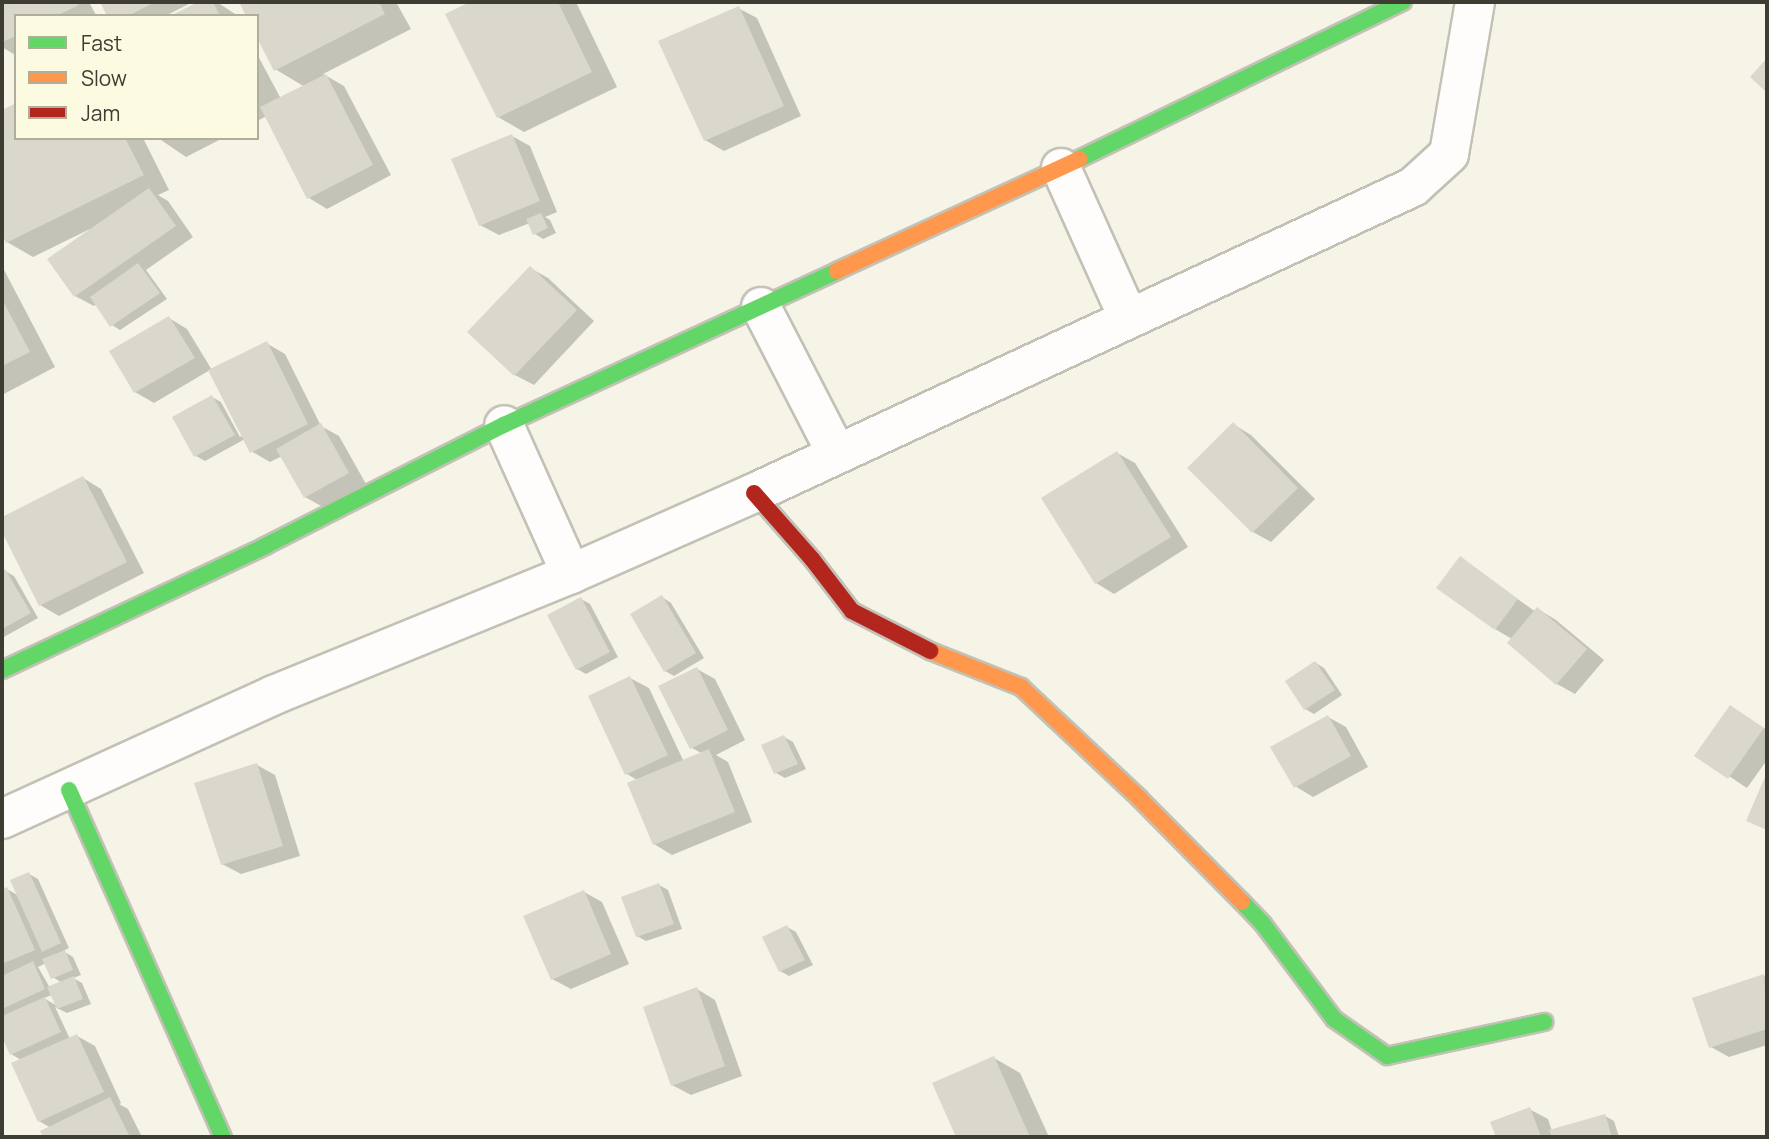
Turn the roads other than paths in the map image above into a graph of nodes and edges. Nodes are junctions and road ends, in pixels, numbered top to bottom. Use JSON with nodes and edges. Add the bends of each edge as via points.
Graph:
{"nodes":[{"id":1,"x":1403,"y":2,"type":"edge"},
{"id":2,"x":1475,"y":2,"type":"edge"},
{"id":3,"x":1061,"y":168,"type":"junction"},
{"id":4,"x":761,"y":307,"type":"junction"},
{"id":5,"x":1128,"y":317,"type":"junction"},
{"id":6,"x":505,"y":425,"type":"junction"},
{"id":7,"x":836,"y":454,"type":"junction"},
{"id":8,"x":754,"y":493,"type":"junction"},
{"id":9,"x":571,"y":574,"type":"junction"},
{"id":10,"x":2,"y":670,"type":"edge"},
{"id":11,"x":69,"y":790,"type":"junction"},
{"id":12,"x":2,"y":819,"type":"edge"},
{"id":13,"x":1544,"y":1022,"type":"dead end"},
{"id":14,"x":223,"y":1137,"type":"edge"}],
"edges":[{"from":1,"to":3,"type":"street"},
{"from":2,"to":5,"type":"street","via":[[1449,154],[1413,187]]},
{"from":3,"to":4,"type":"street"},
{"from":3,"to":5,"type":"street"},
{"from":4,"to":6,"type":"street"},
{"from":4,"to":7,"type":"street"},
{"from":5,"to":7,"type":"street"},
{"from":6,"to":9,"type":"street"},
{"from":6,"to":10,"type":"street","via":[[265,547]]},
{"from":7,"to":8,"type":"street"},
{"from":8,"to":9,"type":"street"},
{"from":8,"to":13,"type":"street","via":[[852,611],[909,643],[1021,687],[1263,924],[1334,1019],[1388,1056]]},
{"from":9,"to":11,"type":"street","via":[[274,695]]},
{"from":11,"to":12,"type":"street"},
{"from":11,"to":14,"type":"street"}]}
